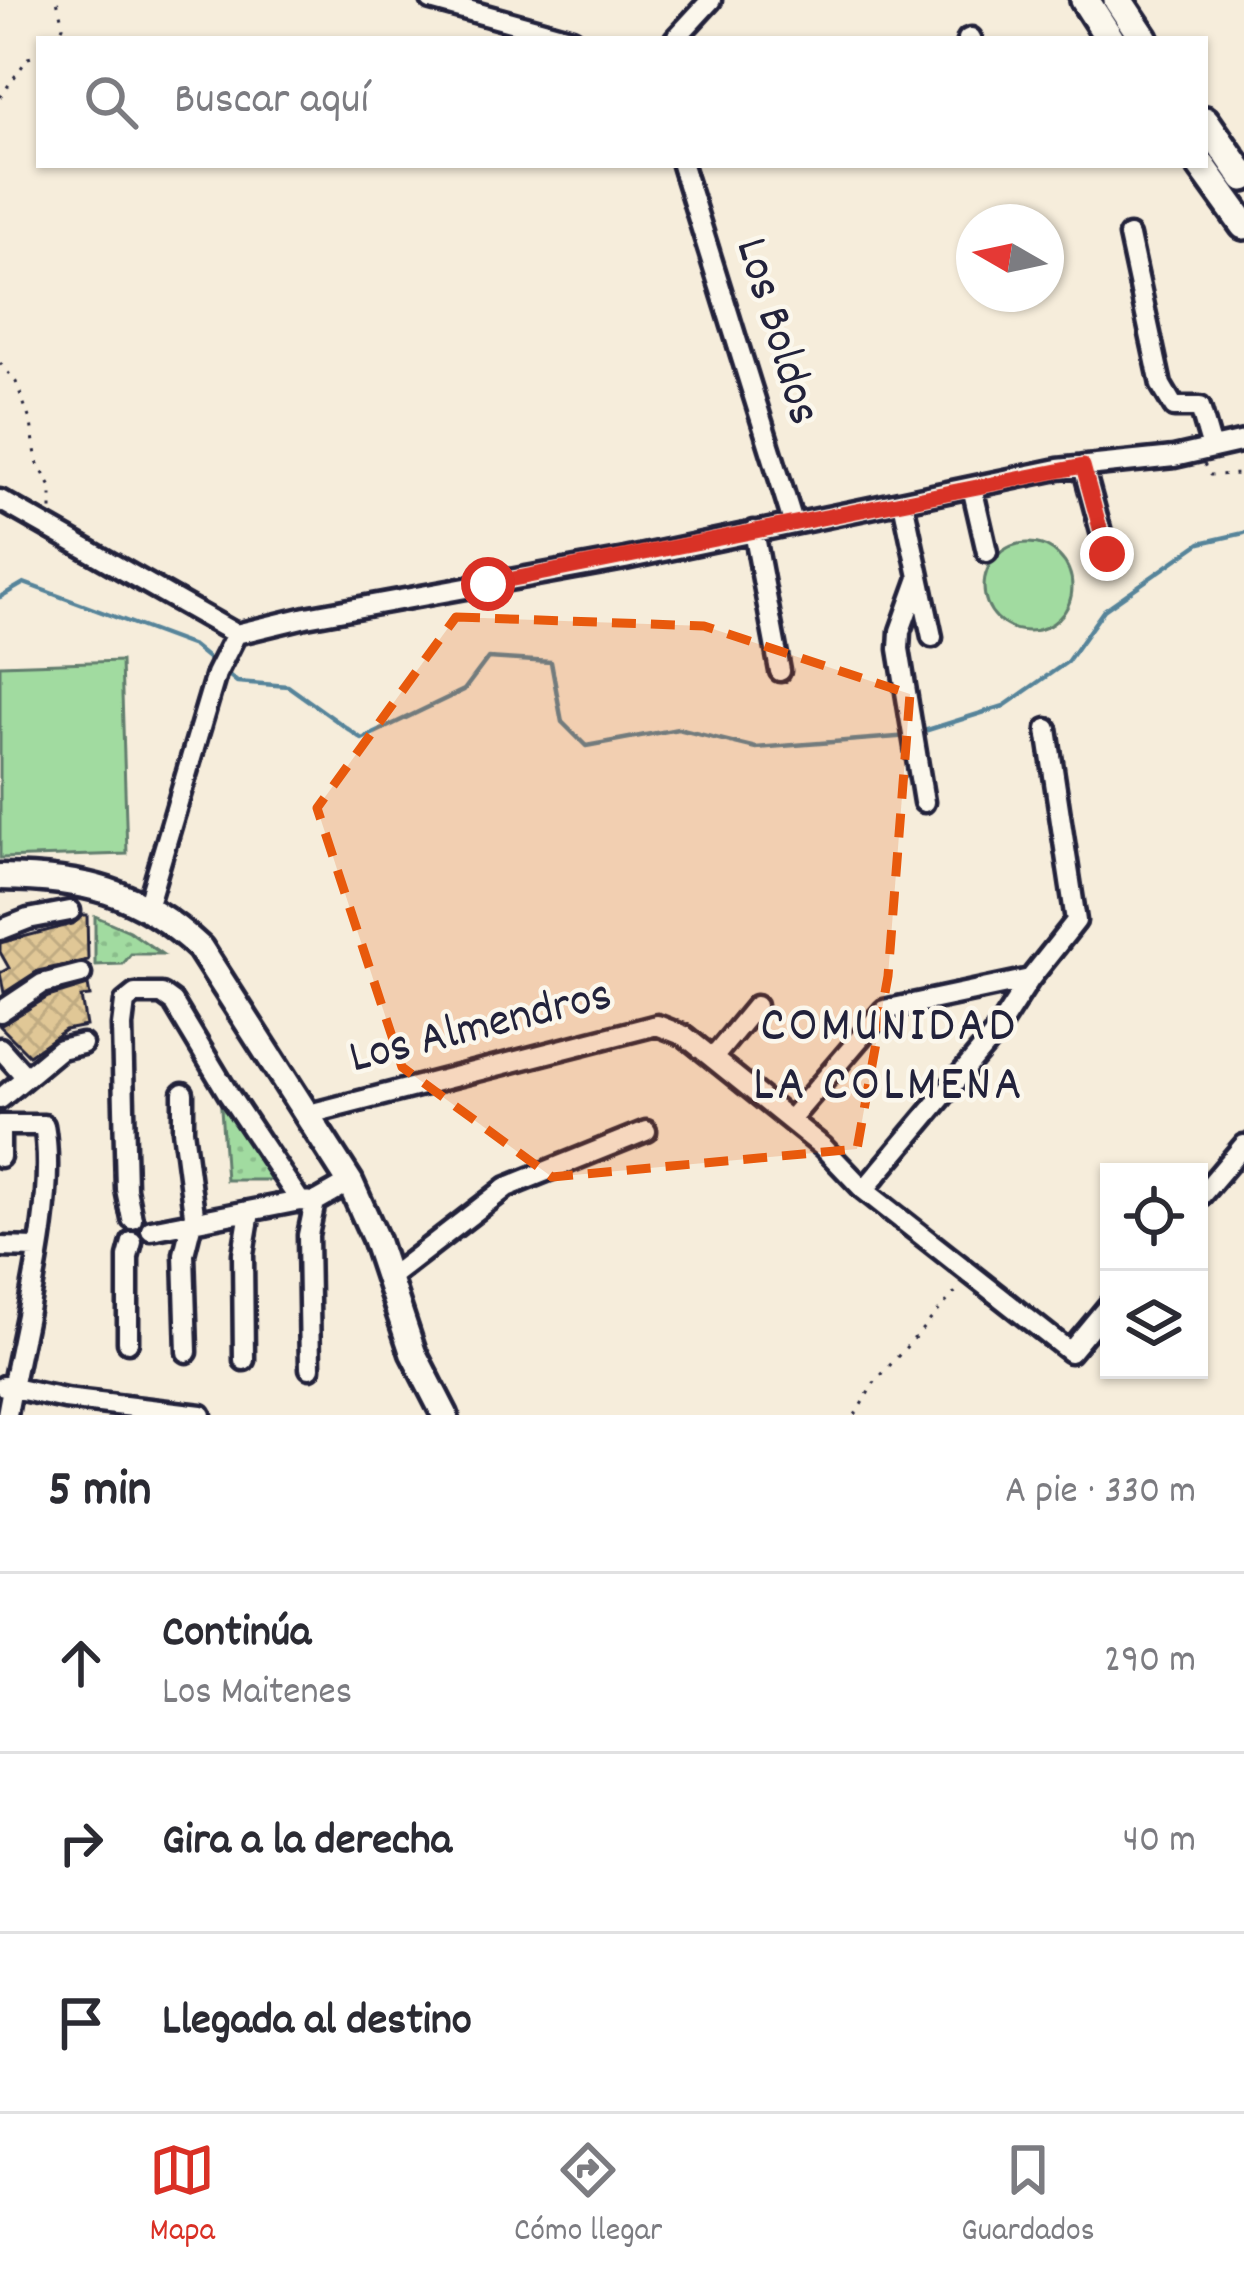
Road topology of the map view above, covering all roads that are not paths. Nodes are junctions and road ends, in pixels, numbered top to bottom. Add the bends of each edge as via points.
1 (431, 0) edge
2 (712, 0) edge
3 (1084, 0) edge
4 (1118, 0) edge
5 (561, 36) edge
6 (678, 36) edge
7 (1108, 36) edge
8 (1142, 36) edge
9 (1208, 126) edge
10 (683, 168) edge
11 (1203, 168) edge
12 (1244, 177) edge
13 (1244, 225) edge
14 (1129, 236) dead end
15 (1244, 441) edge
16 (1205, 450) junction
17 (1083, 466) junction
18 (972, 487) junction
19 (0, 500) edge
20 (903, 502) junction
21 (793, 522) junction
22 (754, 531) junction
23 (987, 552) dead end
24 (1107, 554) dead end
25 (919, 578) junction
26 (236, 634) junction
27 (932, 637) dead end
28 (780, 671) dead end
29 (1047, 729) dead end
30 (924, 802) dead end
31 (0, 878) edge
32 (147, 907) junction
33 (70, 911) dead end
34 (0, 930) edge
35 (82, 974) dead end
36 (1030, 979) junction
37 (756, 1006) dead end
38 (0, 1012) edge
39 (82, 1044) dead end
40 (0, 1048) edge
41 (712, 1058) junction
42 (25, 1076) junction
43 (183, 1093) dead end
44 (0, 1099) edge
45 (304, 1114) junction
46 (790, 1120) junction
47 (0, 1124) edge
48 (646, 1131) dead end
49 (1244, 1145) edge
50 (0, 1157) edge
51 (350, 1182) junction
52 (1208, 1187) edge
53 (864, 1190) junction
54 (307, 1201) junction
55 (250, 1212) junction
56 (132, 1220) junction
57 (194, 1222) junction
58 (151, 1230) junction
59 (132, 1242) junction
60 (0, 1247) edge
61 (37, 1247) junction
62 (388, 1279) junction
63 (1100, 1316) edge
64 (0, 1333) edge
65 (21, 1337) junction
66 (128, 1342) dead end
67 (187, 1352) dead end
68 (244, 1360) dead end
69 (310, 1368) dead end
70 (6, 1386) edge
71 (122, 1410) edge
72 (7, 1415) edge
73 (201, 1415) edge
74 (445, 1415) edge

1 - 5 street
2 - 6 street
3 - 7 highway
4 - 8 highway
9 - 12 highway
10 - 21 street, Los Boldos
11 - 13 highway
14 - 16 street via 1161,385 1174,407 1200,407
15 - 16 street
16 - 17 street
17 - 18 street
17 - 24 street
18 - 20 street
18 - 23 street
19 - 26 street
20 - 21 street
20 - 25 street
21 - 22 street
22 - 26 street
22 - 28 street
25 - 27 street
25 - 30 street via 898,649
26 - 32 street via 216,674
29 - 36 street via 1076,921
31 - 32 main road via 75,880
32 - 45 main road via 200,948
33 - 34 street
35 - 38 street via 42,984
36 - 46 street via 884,1010
36 - 53 street via 994,1035
37 - 41 street
39 - 42 street via 60,1049
40 - 42 street
41 - 45 street, Los Almendros via 656,1025
41 - 46 street, Los Almendros
42 - 44 street
43 - 57 street
45 - 51 main road
46 - 53 street, Los Almendros
47 - 50 street
47 - 61 street via 44,1125
48 - 62 street via 507,1187
49 - 52 street
51 - 54 street
51 - 62 main road
53 - 63 street, Los Almendros via 1070,1352
54 - 55 street
54 - 56 street via 173,1001 135,994 125,1002 122,1026
54 - 69 street
55 - 57 street
55 - 68 street
56 - 58 street via 145,1220
56 - 59 street via 125,1229
57 - 58 street
57 - 67 street via 184,1254
58 - 59 street via 143,1243
59 - 66 street
60 - 61 street
61 - 65 street
62 - 74 main road
64 - 65 street
65 - 70 street
70 - 71 street
70 - 72 street
71 - 73 street

